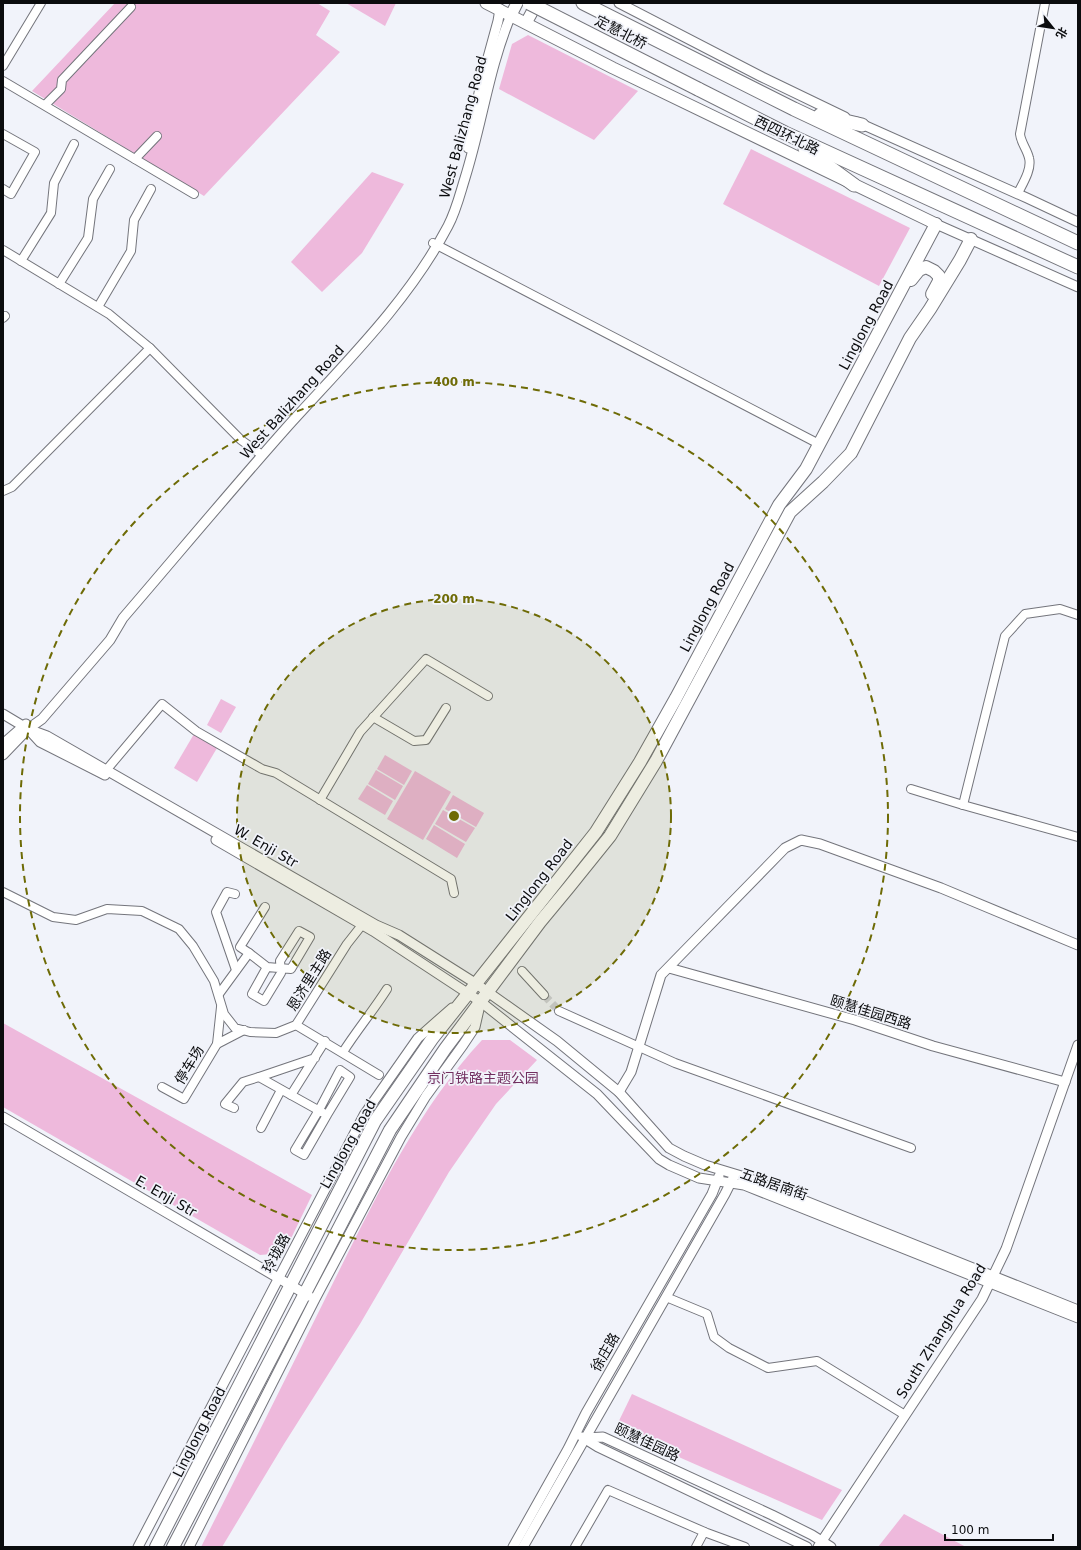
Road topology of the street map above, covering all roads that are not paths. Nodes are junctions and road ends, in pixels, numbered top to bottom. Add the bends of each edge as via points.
1 (41, 3) edge
2 (486, 3) edge
3 (517, 3) edge
4 (529, 3) edge
5 (537, 3) edge
6 (583, 3) edge
7 (618, 3) edge
8 (1045, 3) edge
9 (501, 6) edge
10 (131, 7) dead end
11 (510, 15) junction
12 (526, 23) junction
13 (3, 66) edge
14 (709, 67) joint
15 (3, 80) edge
16 (698, 89) joint
17 (45, 105) junction
18 (794, 109) junction
19 (862, 125) junction
20 (3, 134) edge
21 (785, 134) junction
22 (157, 136) dead end
23 (74, 144) dead end
24 (135, 159) junction
25 (110, 169) dead end
26 (854, 185) junction
27 (151, 189) dead end
28 (3, 190) edge
29 (194, 194) dead end
30 (1018, 194) junction
31 (1078, 222) edge
32 (936, 224) junction
33 (971, 239) junction
34 (1078, 243) edge
35 (435, 244) junction
36 (3, 250) edge
37 (21, 261) junction
38 (1078, 267) edge
39 (59, 284) junction
40 (1078, 287) edge
41 (898, 296) junction
42 (98, 307) junction
43 (910, 338) junction
44 (150, 348) junction
45 (819, 444) junction
46 (260, 454) junction
47 (3, 491) edge
48 (1078, 615) edge
49 (488, 696) dead end
50 (446, 708) dead end
51 (3, 714) edge
52 (373, 717) junction
53 (26, 727) junction
54 (3, 744) edge
55 (3, 755) edge
56 (104, 772) junction
57 (911, 789) dead end
58 (320, 800) junction
59 (963, 805) junction
60 (1078, 838) edge
61 (3, 892) edge
62 (454, 892) dead end
63 (235, 894) dead end
64 (265, 907) dead end
65 (362, 925) junction
66 (1078, 945) edge
67 (249, 953) junction
68 (267, 967) junction
69 (280, 968) junction
70 (669, 968) junction
71 (236, 970) junction
72 (522, 970) dead end
73 (475, 983) junction
74 (387, 989) dead end
75 (488, 992) junction
76 (467, 993) junction
77 (219, 994) junction
78 (544, 995) tunnel mouth
79 (481, 1002) junction
80 (222, 1004) junction
81 (559, 1011) tunnel mouth
82 (296, 1025) junction
83 (244, 1030) junction
84 (325, 1041) junction
85 (217, 1044) junction
86 (1078, 1045) edge
87 (640, 1047) junction
88 (343, 1052) junction
89 (315, 1058) junction
90 (379, 1075) dead end
91 (259, 1077) junction
92 (1065, 1082) dead end
93 (162, 1087) dead end
94 (281, 1090) junction
95 (619, 1092) junction
96 (291, 1095) junction
97 (234, 1108) dead end
98 (319, 1110) junction
99 (327, 1115) junction
100 (3, 1117) edge
101 (261, 1128) dead end
102 (911, 1148) dead end
103 (722, 1170) junction
104 (734, 1174) junction
105 (717, 1181) junction
106 (730, 1183) junction
107 (279, 1278) junction
108 (990, 1283) junction
109 (290, 1285) junction
110 (304, 1293) junction
111 (666, 1297) junction
112 (315, 1299) junction
113 (1078, 1310) edge
114 (1078, 1318) edge
115 (905, 1415) junction
116 (576, 1434) junction
117 (585, 1438) junction
118 (704, 1532) junction
119 (138, 1547) edge
120 (156, 1547) edge
121 (173, 1547) edge
122 (189, 1547) edge
123 (512, 1547) edge
124 (523, 1547) edge
125 (575, 1547) edge
126 (696, 1547) edge
127 (745, 1547) edge
128 (807, 1547) edge
129 (818, 1547) edge
130 (831, 1547) edge

1 - 13 street
2 - 9 main road, 西四环北路
3 - 11 main road
4 - 16 highway, 定慧北桥, bridge
5 - 12 main road
6 - 14 highway, 定慧北桥
7 - 19 street
8 - 30 street via 1020,134 1030,166
9 - 11 main road, 西四环北路
9 - 35 street, West Balizhang Road via 481,83 462,174
10 - 17 street via 62,80 61,89
11 - 12 main road, 西四环北路
11 - 35 street, West Balizhang Road via 458,201 450,224
12 - 26 main road, 西四环北路
14 - 18 highway, 西四环北路
15 - 17 street
16 - 21 highway, 西四环北路
17 - 24 street
18 - 19 highway
18 - 34 highway, 西四环北路
19 - 30 street
20 - 28 street via 34,152 11,194
21 - 26 highway
21 - 38 highway, 西四环北路
22 - 24 street
23 - 37 street via 54,183 51,213
24 - 29 street
25 - 39 street via 93,199 88,238
26 - 32 main road, 西四环北路
27 - 42 street via 134,220 131,251
30 - 31 street
32 - 33 street, 西四环北路
32 - 41 main road, Linglong Road
33 - 40 street, 西四环北路
33 - 43 main road, Linglong Road via 942,291
35 - 45 street
35 - 46 street, West Balizhang Road via 416,280 404,296
36 - 37 street
37 - 39 street
39 - 42 street
41 - 43 main road via 919,270 926,267 939,276 939,281
41 - 45 main road, Linglong Road
42 - 44 street
43 - 75 main road, Linglong Road via 851,453 790,512 656,761 610,836 540,922
44 - 46 street via 241,440
44 - 47 street via 12,486
45 - 73 main road, Linglong Road via 806,469 779,505 676,698 596,832
46 - 53 street, West Balizhang Road via 123,618 110,640 42,719
48 - 59 street via 1060,609 1025,614 1005,636
49 - 52 street via 426,659
50 - 52 street via 426,740 414,741
51 - 53 street, W. Enji Str
52 - 58 street via 360,732
53 - 54 street, West Balizhang Road
53 - 55 street, West Balizhang Road
53 - 56 street, W. Enji Str via 40,742
56 - 58 street via 162,704 196,731 262,769 276,773
56 - 65 street, W. Enji Str
56 - 73 street, W. Enji Str via 369,921 393,932
57 - 59 street
58 - 62 street via 451,879
59 - 60 street
61 - 77 street, 恩济里主路 via 52,917 76,920 107,909 142,911 179,929 197,952
63 - 71 street via 227,892 216,912
64 - 67 street via 240,947
65 - 76 street, W. Enji Str
65 - 82 street, 恩济里主路 via 346,944
66 - 70 street via 871,861 801,840 785,848
67 - 68 street
67 - 71 street
68 - 69 street
68 - 69 street via 252,994 264,1001 281,973
69 - 69 street via 280,962 299,931 310,937 291,969
70 - 87 street via 661,975
70 - 92 street, 颐慧佳园西路
71 - 77 street
72 - 78 street
73 - 75 street, W. Enji Str
73 - 76 main road, Linglong Road
74 - 88 street
75 - 79 main road, Linglong Road
75 - 95 street, 五路居南街 via 557,1041
76 - 79 street, W. Enji Str
76 - 107 street, 玲珑路 via 418,1038 364,1115
76 - 109 main road, Linglong Road via 376,1121
77 - 80 street, 恩济里主路
79 - 105 street, 五路居南街 via 597,1094 659,1159 699,1178
79 - 110 main road, Linglong Road via 445,1049 390,1130
79 - 112 street via 475,1027 426,1096 401,1137
80 - 83 street, 恩济里主路 via 224,1014 235,1028
80 - 85 street
81 - 87 street
82 - 83 street, 恩济里主路 via 276,1033
82 - 84 street
83 - 85 street
84 - 88 street
84 - 89 street
85 - 93 street, 停车场 via 184,1099
86 - 108 street, South Zhanghua Road via 1006,1249
87 - 95 street via 631,1072
87 - 102 street via 675,1063
88 - 90 street
89 - 91 street
89 - 96 street
91 - 94 street
91 - 97 street via 243,1082 225,1104
94 - 96 street
94 - 101 street
95 - 103 street, 五路居南街 via 669,1148
96 - 98 street
98 - 99 street
98 - 99 street via 340,1070 350,1077
98 - 99 street via 295,1150 304,1155
100 - 107 street, E. Enji Str
103 - 104 street, 五路居南街
103 - 105 street, 徐庄路
104 - 106 street, 徐庄路
104 - 113 street, 五路居南街
105 - 106 street, 五路居南街
105 - 116 street, 徐庄路
106 - 108 street, 五路居南街 via 744,1185
106 - 111 street, 徐庄路
107 - 109 street, E. Enji Str
107 - 119 street, 玲珑路
108 - 114 street, 五路居南街
108 - 115 street, South Zhanghua Road
109 - 110 street, E. Enji Str
109 - 120 main road, Linglong Road
110 - 112 street, E. Enji Str
110 - 121 main road, Linglong Road
111 - 115 street via 707,1314 714,1338 768,1368 817,1361
111 - 117 street, 徐庄路
112 - 122 street
115 - 129 street, South Zhanghua Road
116 - 117 street
116 - 123 street, 徐庄路
117 - 124 street, 徐庄路
117 - 128 street, 颐慧佳园路 via 598,1447
117 - 130 street, 颐慧佳园路 via 603,1437 772,1515
118 - 125 street via 608,1490
118 - 126 street
118 - 127 street

